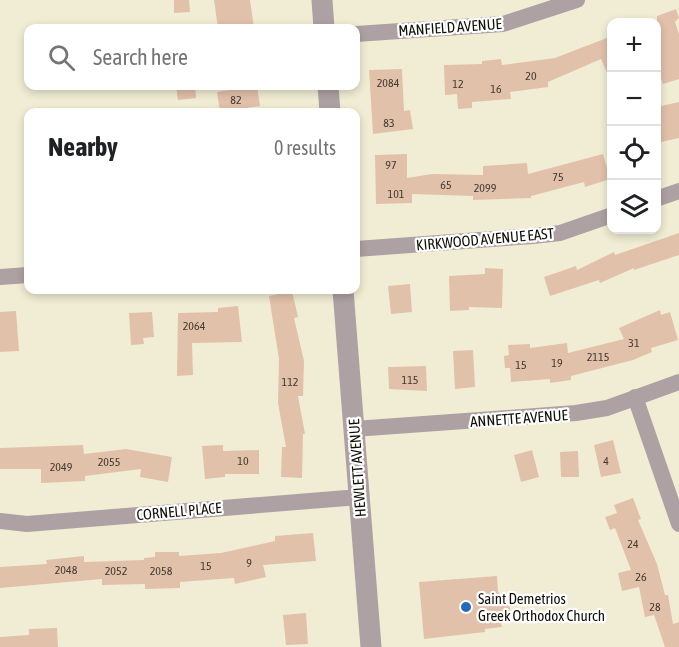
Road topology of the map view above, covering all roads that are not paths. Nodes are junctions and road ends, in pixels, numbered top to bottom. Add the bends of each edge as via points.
1 (322, 0) edge
2 (577, 0) edge
3 (324, 24) edge
4 (360, 34) edge
5 (328, 90) edge
6 (330, 108) edge
7 (679, 191) edge
8 (661, 198) edge
9 (607, 217) edge
10 (360, 249) edge
11 (24, 275) edge
12 (0, 277) edge
13 (343, 294) edge
14 (679, 382) edge
15 (635, 397) junction
16 (354, 429) junction
17 (359, 497) junction
18 (0, 521) edge
19 (679, 524) edge
20 (371, 647) edge

1 - 3 street
2 - 4 street, MANFIELD AVENUE via 503,24
5 - 6 street
7 - 8 street
9 - 10 street, KIRKWOOD AVENUE EAST via 560,233 532,237
11 - 12 street
13 - 16 street, HEWLETT AVENUE
14 - 15 street, ANNETTE AVENUE
15 - 16 street, ANNETTE AVENUE via 576,414
15 - 19 street
16 - 17 street, HEWLETT AVENUE
17 - 18 street, CORNELL PLACE via 27,524
17 - 20 street, HEWLETT AVENUE

